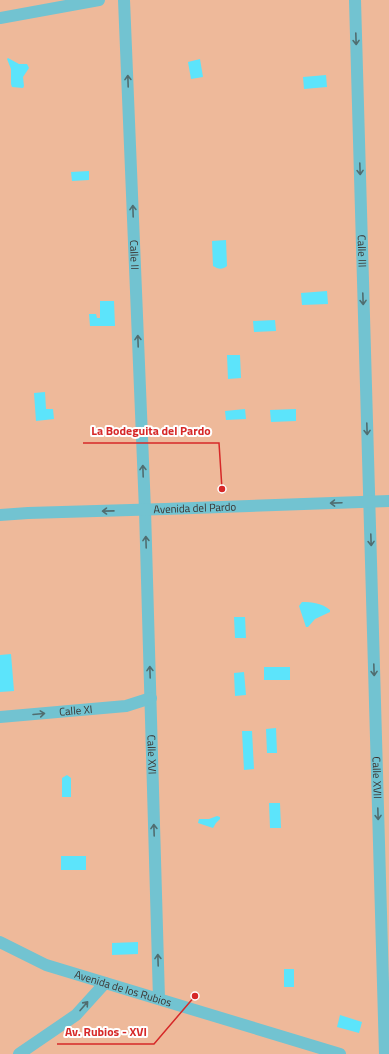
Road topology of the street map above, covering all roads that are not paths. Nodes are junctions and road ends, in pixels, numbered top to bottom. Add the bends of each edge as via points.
1 (99, 0) edge
2 (124, 0) edge
3 (355, 0) edge
4 (0, 18) edge
5 (369, 501) junction
6 (389, 501) edge
7 (145, 510) junction
8 (0, 515) edge
9 (151, 698) junction
10 (0, 717) edge
11 (0, 942) edge
12 (105, 983) junction
13 (159, 999) junction
14 (19, 1054) edge
15 (340, 1054) edge
16 (386, 1054) edge

1 - 4 street
7 -> 2 street, Calle II
3 -> 5 street, Calle III
5 - 6 street, Avenida del Pardo
5 -> 7 street, Avenida del Pardo
5 -> 16 street, Calle XVII
7 -> 8 street, Avenida del Pardo via 28,512
9 -> 7 street, Calle XVI
10 -> 9 street, Calle XI via 126,706
13 -> 9 street, Calle XVI
11 - 12 street, Avenida de los Rubios via 46,965
12 - 13 street, Avenida de los Rubios
14 -> 12 street via 76,1015
13 - 15 street, Avenida de los Rubios

